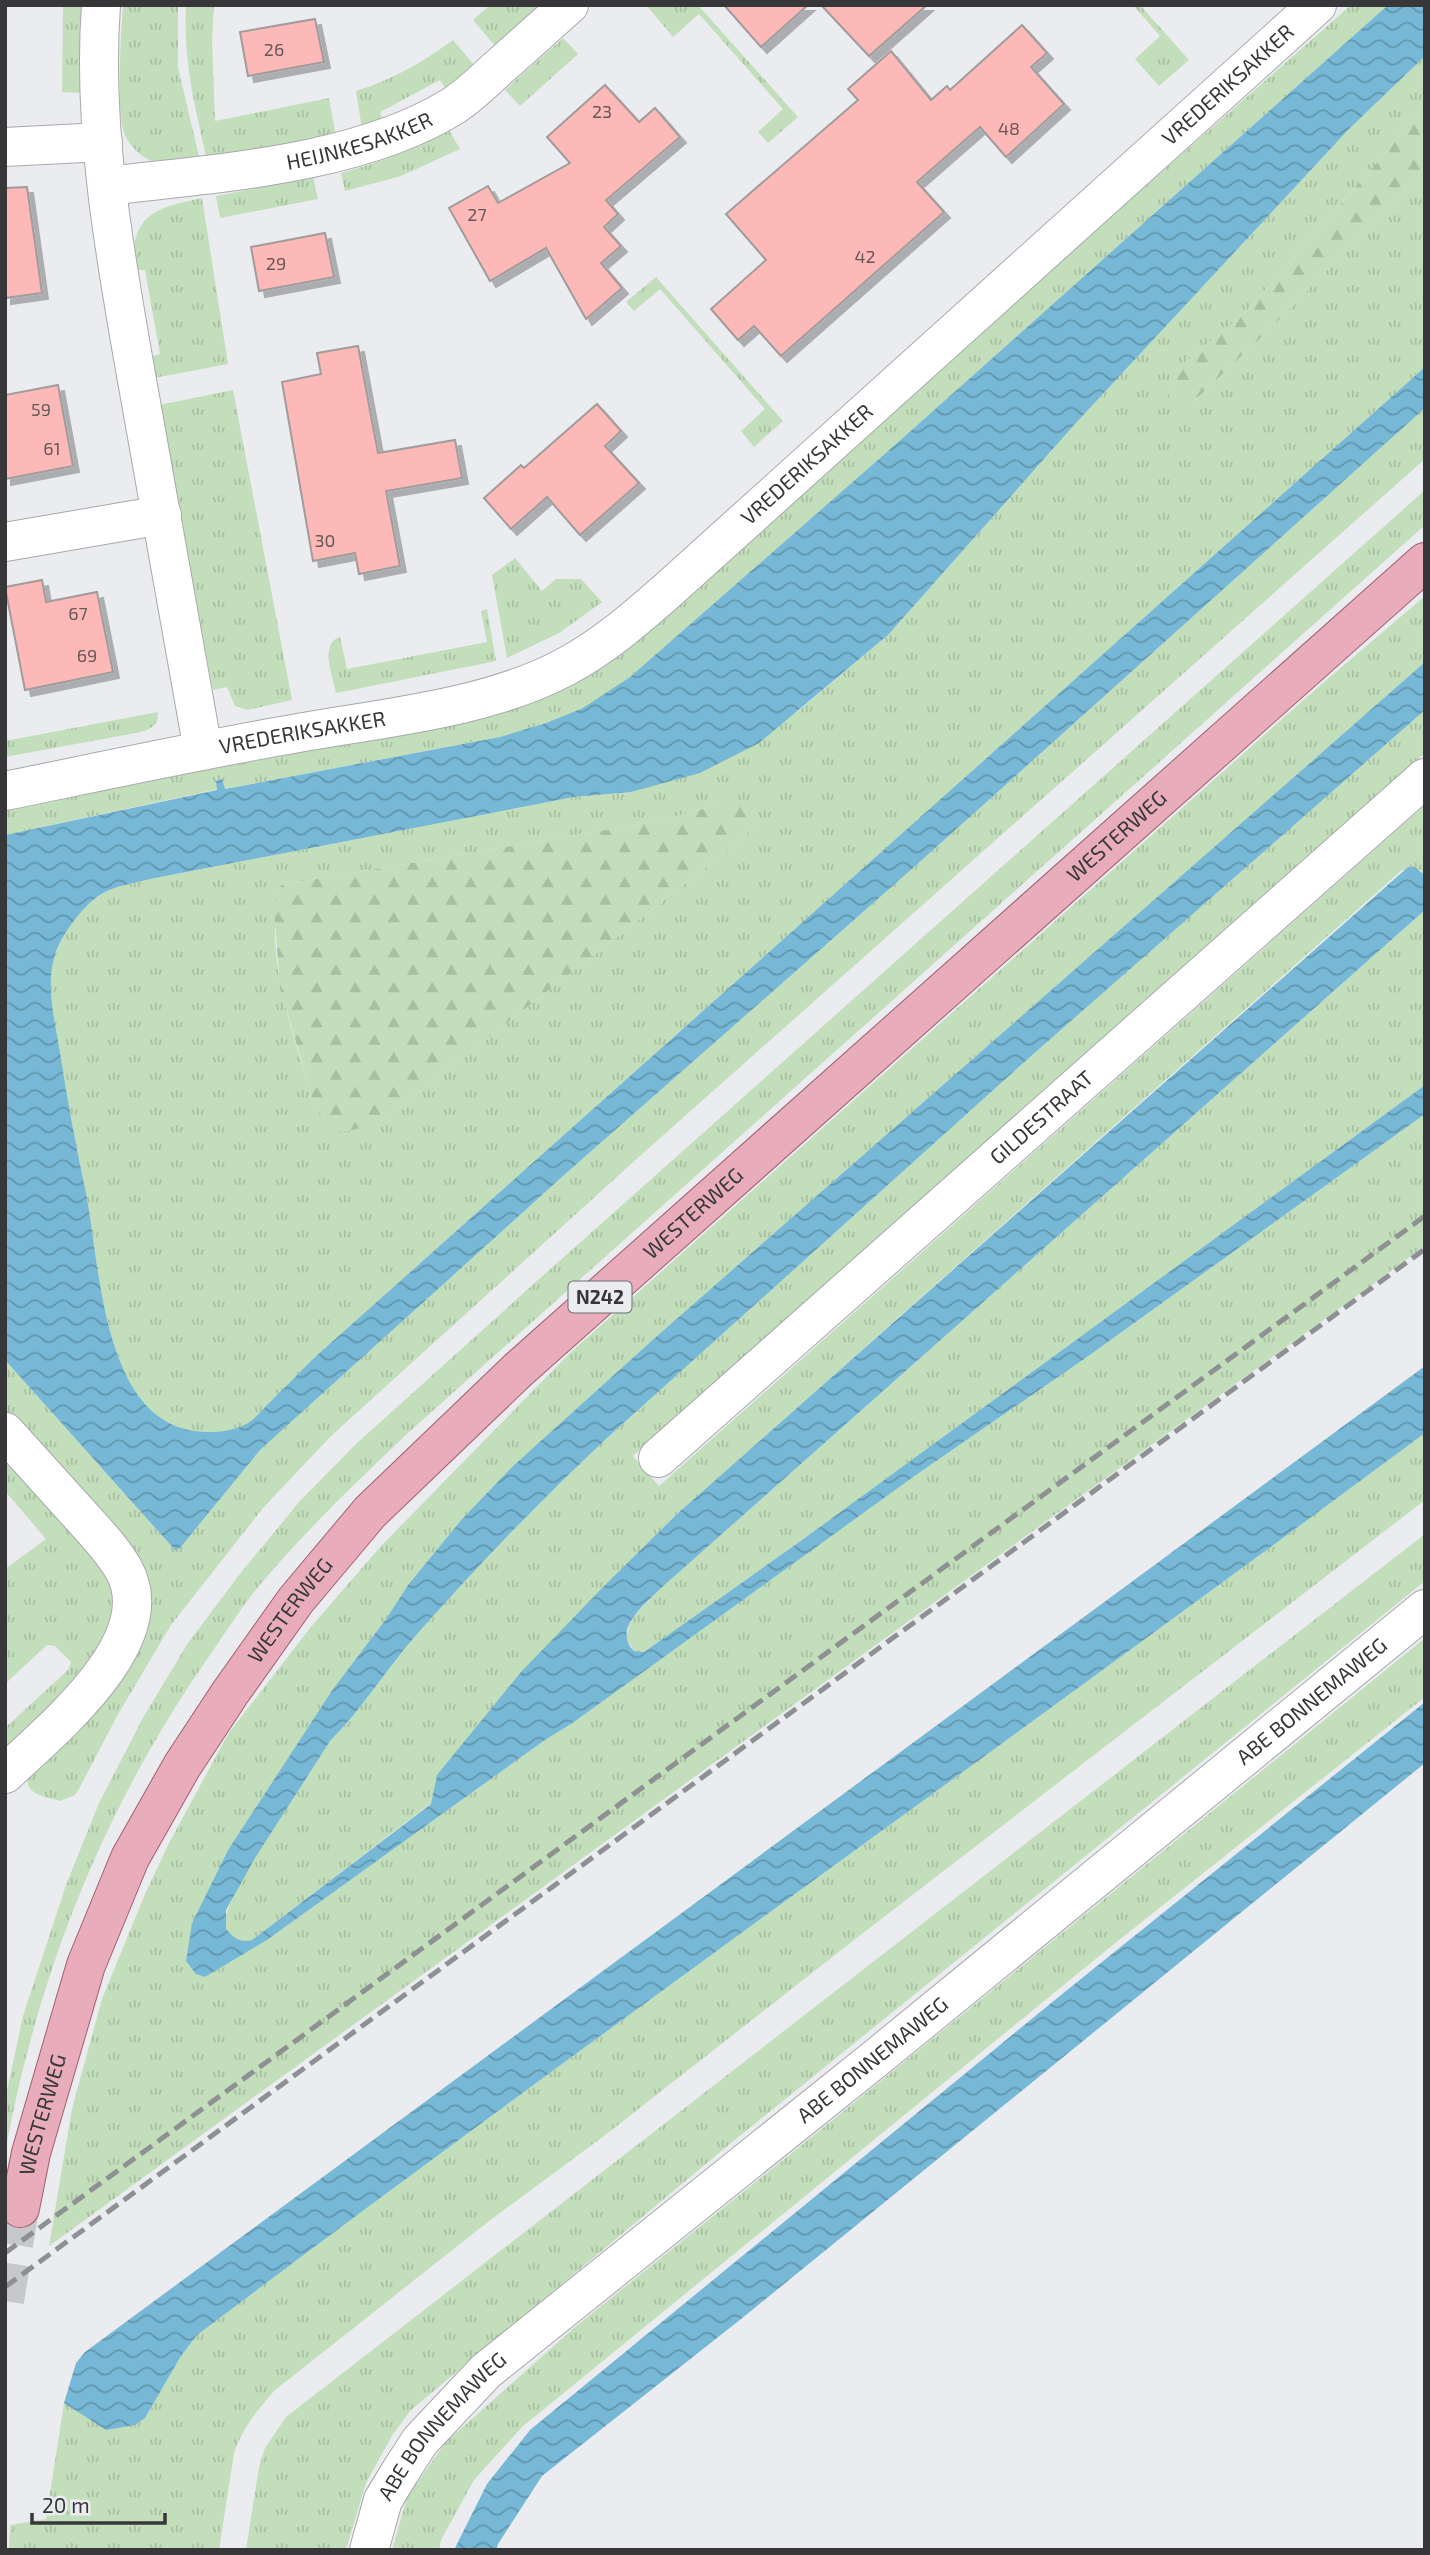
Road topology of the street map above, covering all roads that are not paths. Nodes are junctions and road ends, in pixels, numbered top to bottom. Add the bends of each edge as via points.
1 (101, 5) edge
2 (569, 5) edge
3 (1317, 5) edge
4 (103, 142) junction
5 (5, 147) edge
6 (108, 186) junction
7 (162, 515) junction
8 (5, 542) edge
9 (1425, 562) edge
10 (203, 750) junction
11 (1425, 778) edge
12 (5, 791) edge
13 (5, 1432) edge
14 (658, 1458) dead end
15 (1425, 1609) edge
16 (5, 1774) edge
17 (20, 2208) tunnel mouth
18 (369, 2550) edge

1 - 4 street, VREDERIKSAKKER via 98,51
2 - 6 street, HEIJNKESAKKER via 454,106 374,141 230,172
3 - 10 street, VREDERIKSAKKER via 611,639 564,668 502,692 436,709
4 - 5 street
4 - 6 street, VREDERIKSAKKER
6 - 7 street, VREDERIKSAKKER via 124,306
7 - 8 street
7 - 10 street, VREDERIKSAKKER
9 - 17 main road, WESTERWEG / N242 via 518,1370 370,1512 296,1600 230,1693 130,1858 83,1977 34,2142
10 - 12 street, VREDERIKSAKKER
11 - 14 street, GILDESTRAAT
13 - 16 street via 110,1549 125,1572 134,1602 130,1627 118,1654 60,1723
15 - 18 street, ABE BONNEMAWEG via 486,2371 420,2441 383,2500

